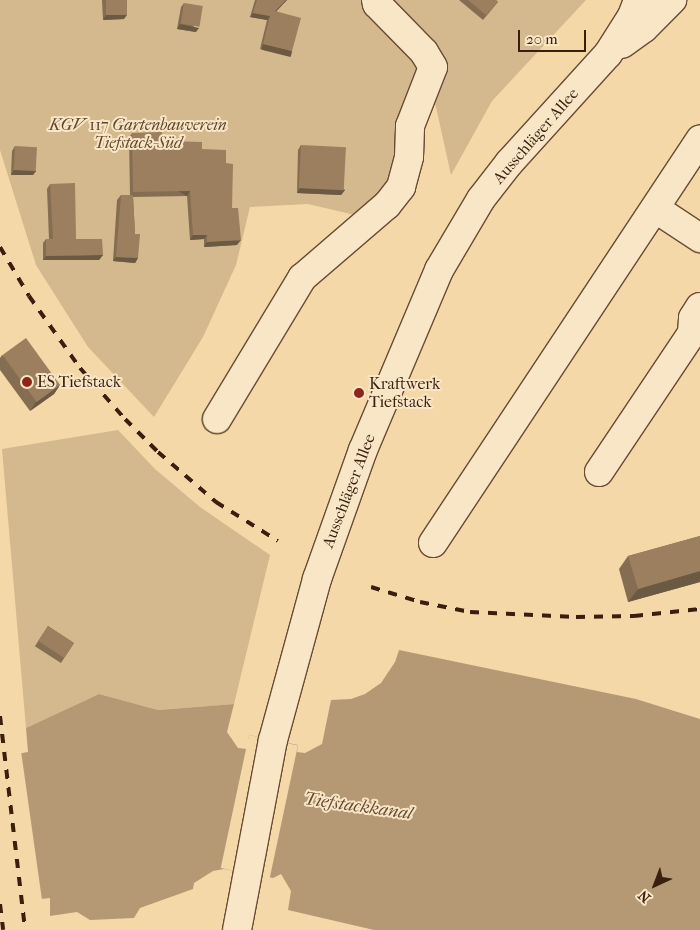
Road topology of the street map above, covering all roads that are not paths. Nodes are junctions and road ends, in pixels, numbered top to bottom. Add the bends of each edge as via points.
1 (376, 0) edge
2 (638, 0) edge
3 (672, 0) edge
4 (608, 54) junction
5 (700, 139) edge
6 (656, 209) junction
7 (700, 238) edge
8 (700, 307) edge
9 (217, 419) dead end
10 (599, 472) dead end
11 (434, 543) dead end
12 (237, 930) edge

1 - 9 street via 424,52 433,67 410,126 409,157 401,187 382,209 302,278
2 - 4 street, Ausschläger Allee via 632,16
3 - 4 street, Ausschläger Allee via 644,28
4 - 12 street, Ausschläger Allee via 509,163 481,200 439,270 363,450 316,579 273,740
5 - 6 street
6 - 7 street
6 - 11 street
8 - 10 street via 692,318 692,333

